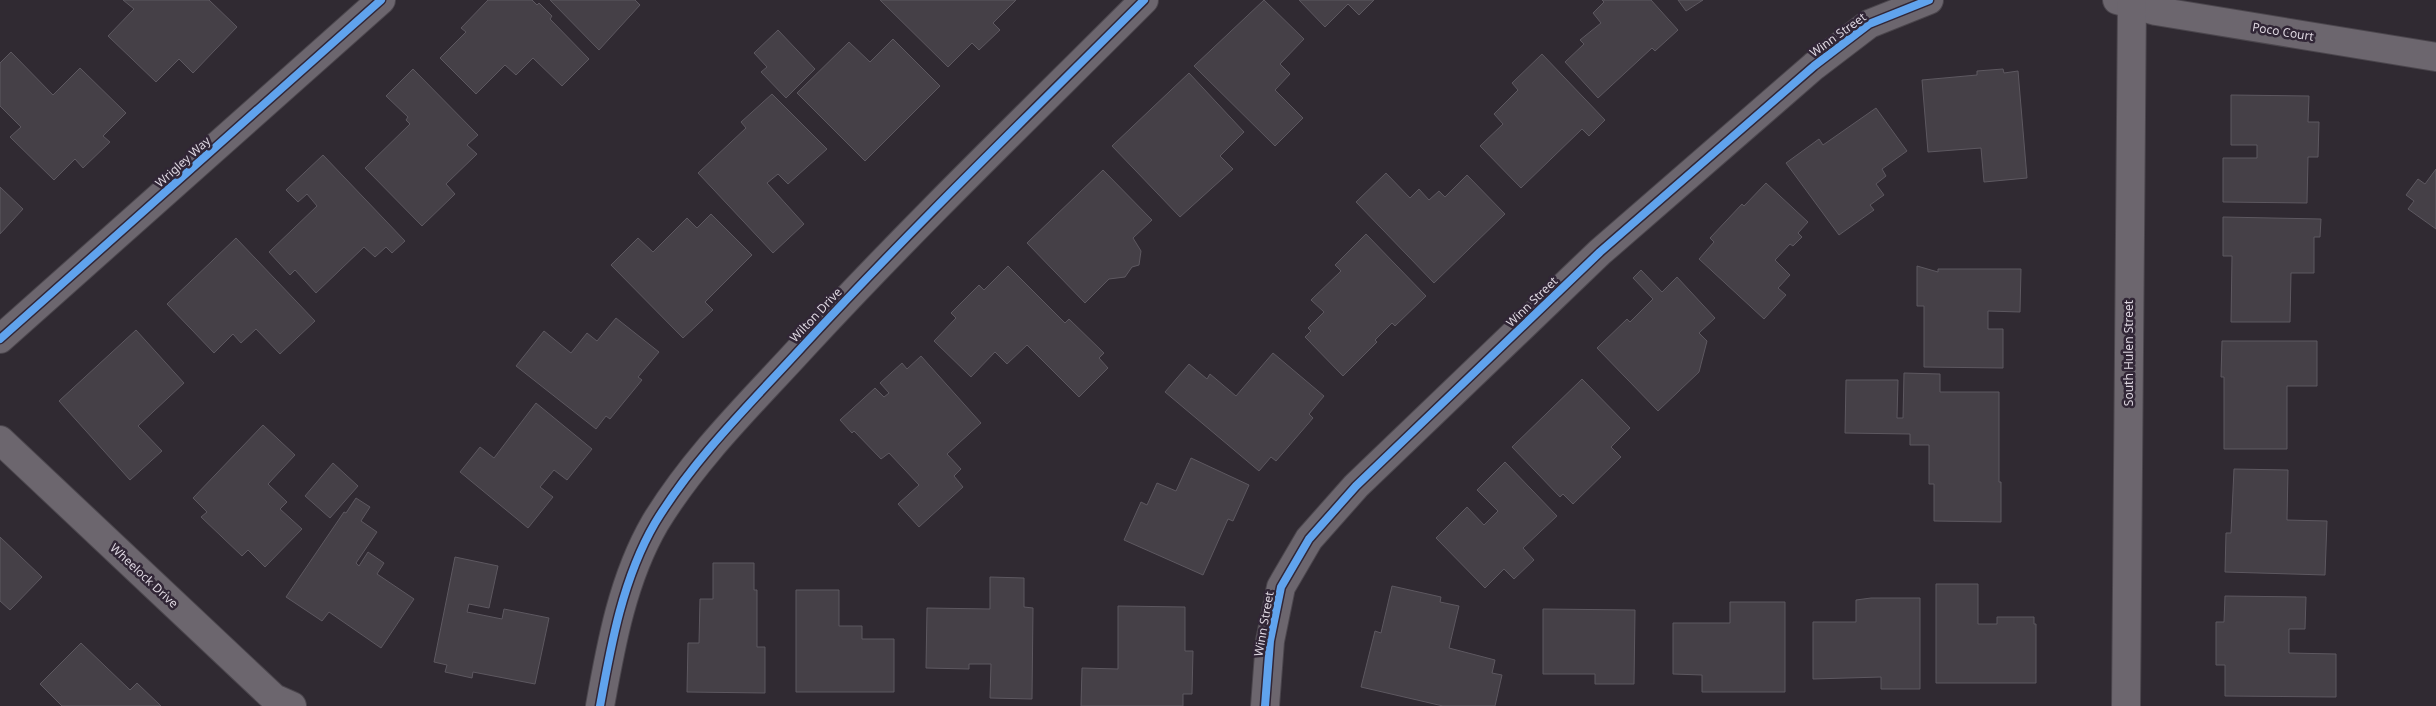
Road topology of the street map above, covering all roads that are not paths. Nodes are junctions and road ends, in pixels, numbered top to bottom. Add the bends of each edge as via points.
1 (381, 0) edge
2 (1144, 0) edge
3 (1929, 0) edge
4 (2127, 1) edge
5 (2436, 57) edge
6 (0, 340) edge
7 (0, 440) edge
8 (292, 706) edge
9 (600, 706) edge
10 (1265, 706) edge
11 (2126, 706) edge

1 - 6 street, Wrigley Way
2 - 9 street, Wilton Drive via 892,249 705,452 655,524 629,579 608,657
3 - 10 street, Winn Street via 1869,24 1814,66 1600,252 1356,486 1308,539 1281,588 1270,641
4 - 5 street, Poco Court via 2156,11
4 - 11 street, South Hulen Street
7 - 8 street, Wheelock Drive via 274,698

